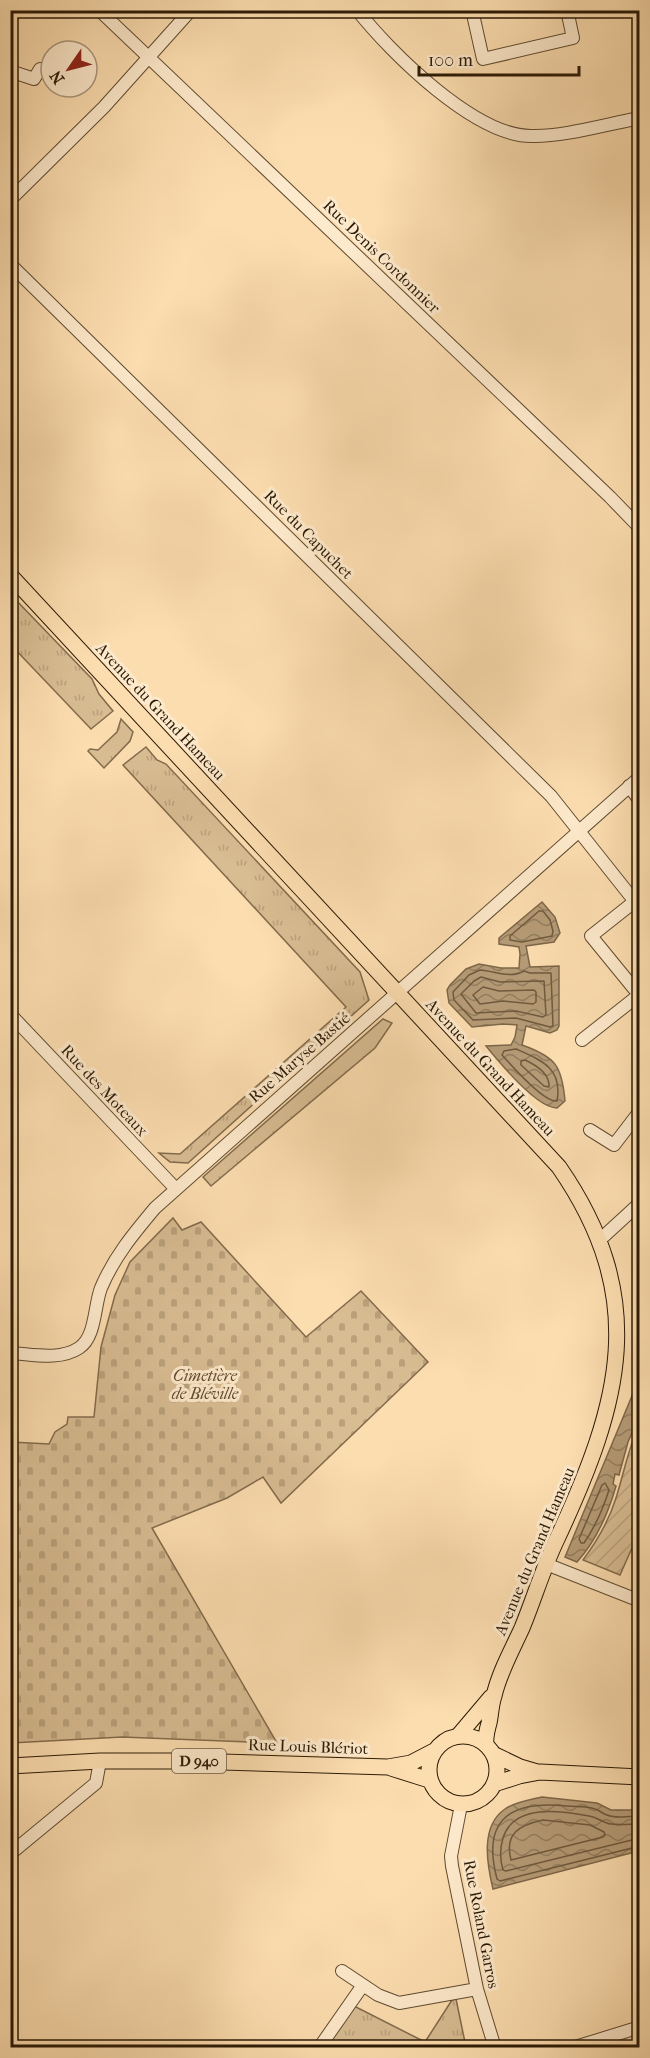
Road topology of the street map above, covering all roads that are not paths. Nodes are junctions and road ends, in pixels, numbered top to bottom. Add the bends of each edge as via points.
1 (99, 10) edge
2 (190, 10) edge
3 (357, 10) edge
4 (472, 10) edge
5 (567, 10) edge
6 (149, 58) junction
7 (10, 71) edge
8 (39, 71) edge
9 (639, 117) edge
10 (10, 200) edge
11 (10, 264) edge
12 (639, 528) edge
13 (10, 575) edge
14 (639, 777) edge
15 (629, 786) junction
16 (639, 801) edge
17 (579, 832) junction
18 (637, 905) edge
19 (397, 992) junction
20 (639, 995) edge
21 (10, 1014) edge
22 (582, 1041) dead end
23 (639, 1112) edge
24 (590, 1130) dead end
25 (175, 1188) junction
26 (639, 1203) edge
27 (604, 1236) junction
28 (10, 1353) edge
29 (546, 1564) junction
30 (639, 1601) edge
31 (494, 1694) junction
32 (458, 1736) junction
33 (489, 1750) junction
34 (434, 1751) junction
35 (100, 1761) junction
36 (10, 1766) edge
37 (388, 1767) junction
38 (540, 1772) junction
39 (639, 1777) edge
40 (429, 1779) junction
41 (494, 1784) junction
42 (461, 1805) junction
43 (10, 1854) edge
44 (342, 1971) dead end
45 (363, 1985) junction
46 (477, 1989) junction
47 (639, 2027) edge
48 (320, 2048) edge
49 (495, 2048) edge
50 (572, 2048) edge

1 - 6 street, Rue Denis Cordonnier
2 - 6 street
3 - 9 street via 430,84 490,126 511,134 546,136
4 - 5 street via 483,59 573,38
6 - 10 street
6 - 12 street, Rue Denis Cordonnier
7 - 8 street via 34,79
11 - 17 street, Rue du Capuchet via 551,796
13 - 19 main road, Avenue du Grand Hameau
14 - 15 street, Rue Maryse Bastié
15 - 16 street
15 - 17 street, Rue Maryse Bastié
17 - 18 street, Rue du Capuchet
17 - 19 street, Rue Maryse Bastié
18 - 20 street via 591,936
19 - 25 street, Rue Maryse Bastié
19 - 27 main road, Avenue du Grand Hameau via 559,1167
20 - 22 street
21 - 25 street, Rue des Moteaux
23 - 24 street via 614,1145
25 - 28 street, Rue Maryse Bastié via 120,1251 100,1290 83,1345 57,1356
26 - 27 street
27 - 29 main road, Avenue du Grand Hameau via 623,1310 621,1375 603,1434
29 - 30 street
29 - 31 main road, Avenue du Grand Hameau
31 - 32 main road, Avenue du Grand Hameau
31 - 33 main road, Avenue du Grand Hameau via 485,1737
32 - 33 main road via 478,1739
32 - 34 main road
33 - 38 main road via 520,1767
33 - 41 main road via 497,1769
34 - 37 main road, Rue Louis Blériot / D 940 via 411,1763
34 - 40 main road
35 - 36 main road, Rue Louis Blériot / D 940
35 - 37 main road, Rue Louis Blériot / D 940
35 - 43 street via 96,1783
37 - 40 main road, Rue Louis Blériot / D 940
38 - 39 main road
38 - 41 main road
40 - 42 main road via 441,1797
41 - 42 main road via 484,1797
42 - 46 street, Rue Roland Garros via 451,1856
44 - 45 street
45 - 46 street via 399,2003
45 - 48 street
46 - 49 street, Rue Roland Garros
47 - 50 street

